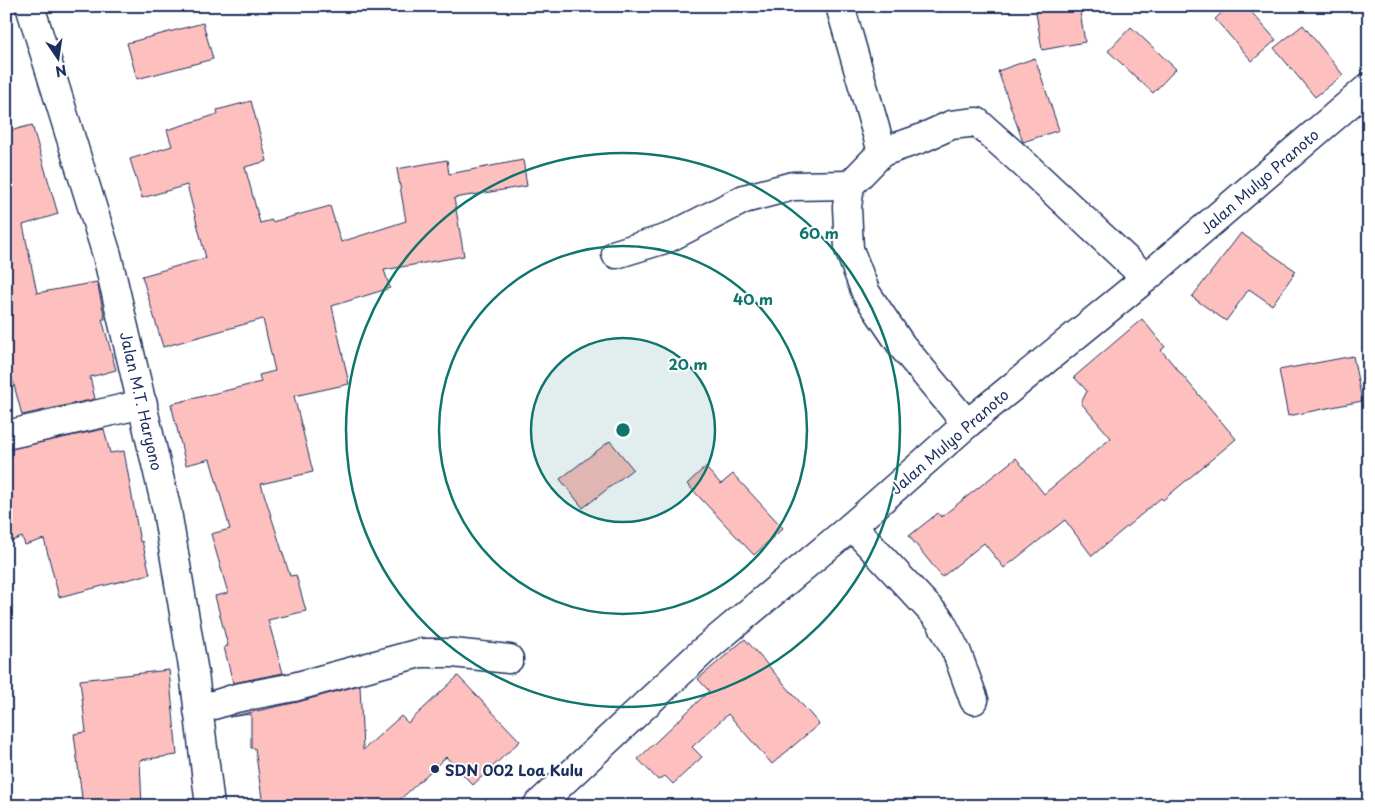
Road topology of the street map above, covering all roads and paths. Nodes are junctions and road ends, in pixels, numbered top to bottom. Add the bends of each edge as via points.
1 (30, 6) edge
2 (840, 6) edge
3 (1369, 87) edge
4 (882, 152) junction
5 (850, 185) junction
6 (616, 254) dead end
7 (1146, 278) junction
8 (143, 404) junction
9 (967, 424) junction
10 (6, 435) edge
11 (852, 526) junction
12 (509, 659) dead end
13 (974, 700) dead end
14 (198, 710) junction
15 (210, 806) edge
16 (537, 806) edge

1 - 8 street, Jalan M.T. Haryono via 106,254
2 - 4 street
3 - 7 street, Jalan Mulyo Pranoto
4 - 5 street
4 - 7 street via 952,125 976,122
5 - 6 street via 793,186 744,199 668,238
5 - 9 street via 847,207 849,250 866,293 902,346
7 - 9 street, Jalan Mulyo Pranoto
8 - 10 street
8 - 14 street, Jalan M.T. Haryono via 167,511
9 - 11 street, Jalan Mulyo Pranoto
11 - 13 street via 940,620 957,653
11 - 16 street, Jalan Mulyo Pranoto via 703,651
12 - 14 street via 420,653
14 - 15 street, Jalan M.T. Haryono

